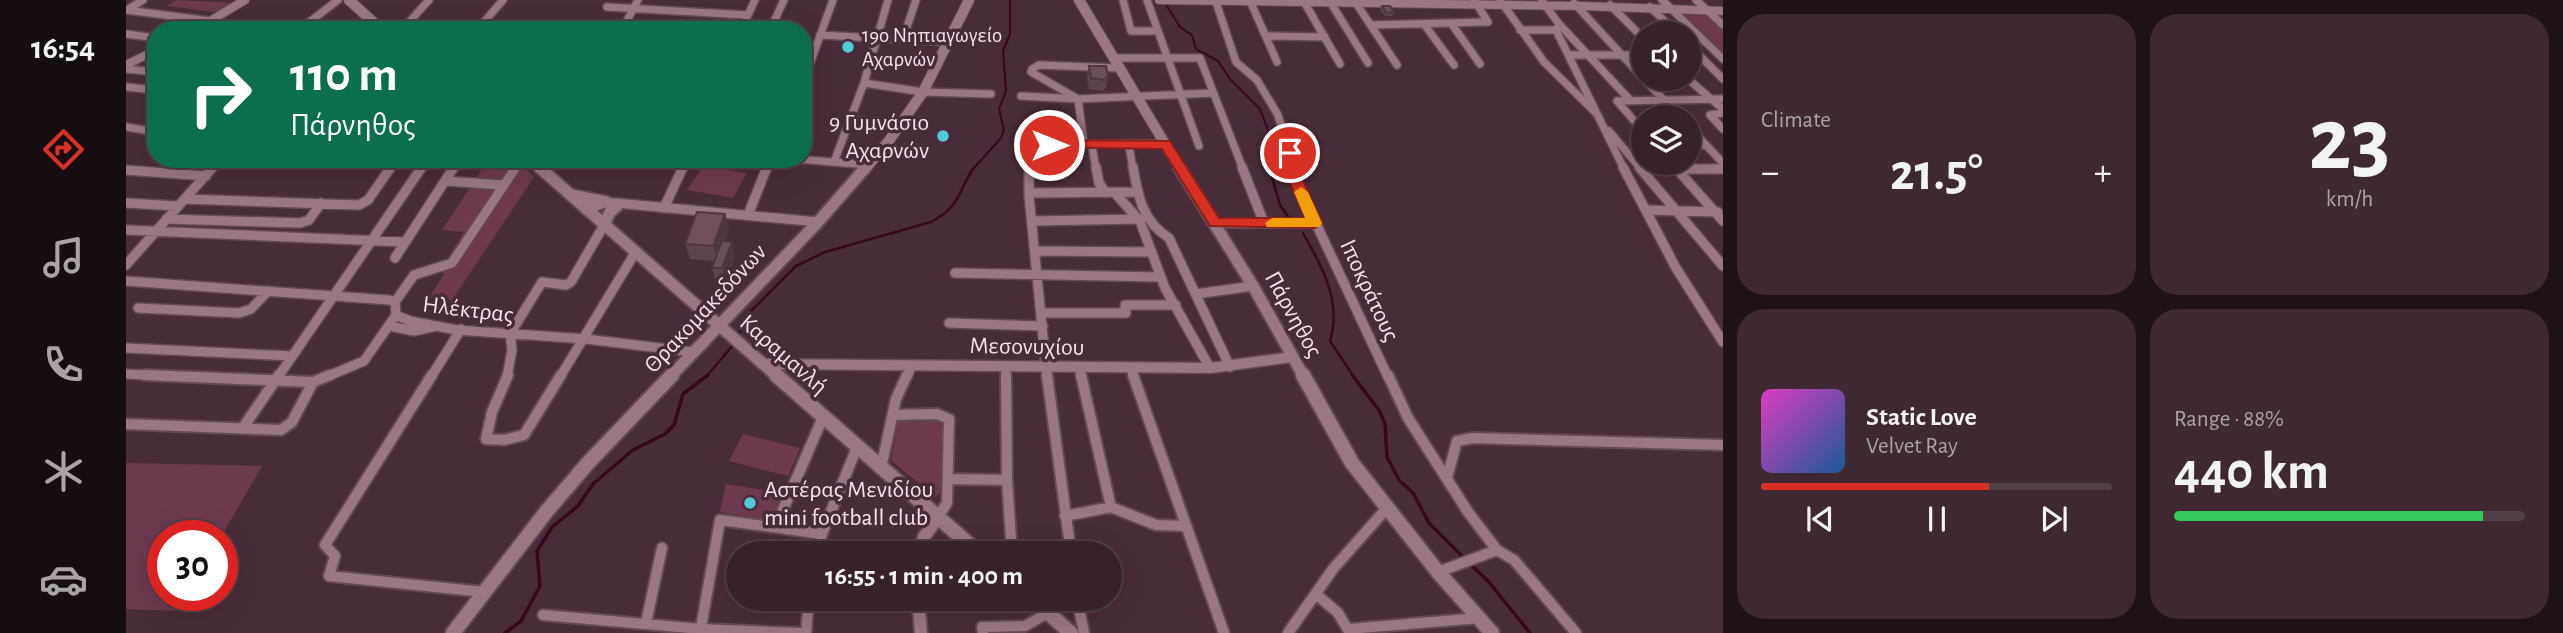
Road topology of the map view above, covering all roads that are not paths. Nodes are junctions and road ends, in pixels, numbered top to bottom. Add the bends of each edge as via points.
1 (143, 0) edge
2 (245, 0) edge
3 (338, 0) edge
4 (349, 0) edge
5 (429, 0) edge
6 (503, 0) edge
7 (638, 0) edge
8 (755, 0) edge
9 (783, 0) edge
10 (833, 0) edge
11 (888, 0) edge
12 (916, 0) edge
13 (969, 0) edge
14 (1079, 0) edge
15 (1123, 0) edge
16 (1147, 0) edge
17 (1160, 0) edge
18 (1180, 0) edge
19 (1500, 0) edge
20 (1525, 0) edge
21 (1662, 0) edge
22 (1696, 0) edge
23 (1218, 1) edge
24 (1423, 1) edge
25 (1447, 1) edge
26 (1474, 1) edge
27 (1542, 1) edge
28 (1248, 2) edge
29 (1276, 2) edge
30 (1304, 2) edge
31 (1331, 2) edge
32 (1355, 2) edge
33 (1380, 2) edge
34 (1574, 3) junction
35 (1603, 3) edge
36 (607, 7) dead end
37 (1650, 7) junction
38 (1670, 8) junction
39 (633, 9) junction
40 (1706, 9) junction
41 (126, 10) edge
42 (1723, 11) edge
43 (747, 15) junction
44 (211, 21) joint
45 (311, 21) edge
46 (372, 21) edge
47 (410, 21) edge
48 (485, 21) edge
49 (627, 21) edge
50 (744, 21) edge
51 (774, 21) edge
52 (1665, 21) edge
53 (1451, 23) junction
54 (1424, 24) junction
55 (1371, 25) junction
56 (1723, 25) edge
57 (1558, 27) junction
58 (1631, 28) edge
59 (1520, 30) junction
60 (1157, 31) junction
61 (126, 34) edge
62 (820, 34) junction
63 (1266, 36) junction
64 (147, 37) edge
65 (1325, 37) junction
66 (877, 38) junction
67 (902, 39) junction
68 (948, 42) junction
69 (147, 55) edge
70 (812, 55) edge
71 (1569, 55) junction
72 (1622, 55) junction
73 (1631, 55) edge
74 (1701, 55) edge
75 (1590, 56) junction
76 (1701, 57) edge
77 (1722, 57) edge
78 (1166, 58) junction
79 (1277, 62) dead end
80 (1116, 63) junction
81 (1368, 63) dead end
82 (1340, 64) dead end
83 (1480, 64) dead end
84 (127, 65) edge
85 (1397, 65) dead end
86 (1454, 65) dead end
87 (1631, 65) edge
88 (147, 70) edge
89 (1723, 79) edge
90 (864, 83) junction
91 (126, 87) edge
92 (147, 89) edge
93 (1701, 90) edge
94 (1655, 91) edge
95 (923, 92) junction
96 (1178, 93) junction
97 (1212, 93) junction
98 (991, 94) dead end
99 (1021, 96) dead end
100 (1137, 96) junction
101 (1709, 97) junction
102 (1723, 97) edge
103 (1078, 99) junction
104 (1630, 100) junction
105 (1664, 100) junction
106 (1617, 101) joint
107 (1669, 105) edge
108 (1723, 111) edge
109 (1631, 117) edge
110 (849, 119) junction
111 (1601, 119) junction
112 (901, 125) junction
113 (126, 127) edge
114 (1723, 129) edge
115 (147, 130) edge
116 (1607, 130) junction
117 (1701, 140) edge
118 (1166, 144) junction
119 (1088, 145) junction
120 (1129, 146) junction
121 (1199, 146) dead end
122 (1701, 147) edge
123 (1708, 148) junction
124 (1723, 151) edge
125 (812, 160) edge
126 (834, 162) junction
127 (1723, 163) edge
128 (869, 164) junction
129 (213, 168) edge
130 (391, 168) edge
131 (422, 168) edge
132 (454, 168) edge
133 (514, 168) edge
134 (540, 168) edge
135 (683, 168) edge
136 (766, 168) edge
137 (1701, 168) edge
138 (1723, 169) edge
139 (126, 170) edge
140 (1683, 175) edge
141 (206, 176) junction
142 (446, 181) junction
143 (502, 185) junction
144 (1110, 192) junction
145 (1138, 192) junction
146 (1029, 193) junction
147 (569, 195) junction
148 (185, 199) junction
149 (126, 203) edge
150 (320, 203) junction
151 (616, 203) junction
152 (177, 206) junction
153 (664, 208) junction
154 (586, 209) junction
155 (1646, 210) junction
156 (1679, 211) junction
157 (1719, 212) edge
158 (748, 215) junction
159 (166, 219) junction
160 (1141, 219) junction
161 (1032, 221) junction
162 (1723, 221) edge
163 (818, 222) junction
164 (1215, 223) junction
165 (1264, 223) junction
166 (1315, 223) junction
167 (604, 225) junction
168 (126, 230) edge
169 (155, 232) junction
170 (372, 240) junction
171 (405, 243) junction
172 (1035, 251) junction
173 (1152, 252) junction
174 (635, 253) junction
175 (395, 258) dead end
176 (126, 265) edge
177 (1723, 266) edge
178 (955, 272) dead end
179 (1037, 274) junction
180 (1160, 278) junction
181 (126, 281) edge
182 (1253, 286) junction
183 (268, 291) junction
184 (1196, 294) junction
185 (335, 296) junction
186 (395, 302) junction
187 (1176, 305) junction
188 (138, 308) dead end
189 (1042, 313) junction
190 (393, 318) junction
191 (949, 323) dead end
192 (717, 325) junction
193 (1043, 326) junction
194 (461, 329) junction
195 (510, 334) junction
196 (584, 339) junction
197 (1723, 342) edge
198 (126, 348) edge
199 (693, 352) junction
200 (292, 356) junction
201 (1292, 357) junction
202 (762, 364) junction
203 (912, 365) junction
204 (1047, 366) junction
205 (1006, 367) junction
206 (1079, 367) junction
207 (1230, 367) junction
208 (1131, 368) junction
209 (1210, 368) junction
210 (126, 374) edge
211 (275, 381) junction
212 (313, 382) junction
213 (893, 415) junction
214 (823, 417) junction
215 (126, 424) edge
216 (242, 429) junction
217 (1723, 445) edge
218 (857, 447) junction
219 (881, 468) junction
220 (1447, 478) junction
221 (948, 479) junction
222 (1007, 480) junction
223 (1111, 507) junction
224 (1386, 509) junction
225 (1065, 516) junction
226 (938, 517) junction
227 (776, 526) junction
228 (1185, 526) junction
229 (822, 534) junction
230 (821, 541) edge
231 (923, 541) edge
232 (965, 541) edge
233 (1011, 541) edge
234 (1069, 541) edge
235 (662, 548) dead end
236 (1497, 550) junction
237 (1443, 570) junction
238 (484, 592) junction
239 (1316, 594) junction
240 (807, 611) edge
241 (919, 611) edge
242 (1046, 611) edge
243 (1080, 611) edge
244 (1048, 613) junction
245 (543, 615) dead end
246 (1479, 618) junction
247 (646, 623) junction
248 (1425, 628) edge
249 (982, 630) edge
250 (700, 631) edge
251 (1349, 631) edge
252 (453, 633) edge
253 (804, 633) edge
254 (921, 633) edge
255 (1071, 633) edge
256 (1084, 633) edge
257 (1224, 633) edge
258 (1288, 633) edge
259 (1492, 633) edge
260 (1576, 633) edge

1 - 41 street
2 - 44 street
3 - 45 street
4 - 46 main road
5 - 47 street
6 - 48 street
7 - 39 street
8 - 43 street
9 - 51 street
10 - 62 street
11 - 66 street
12 - 67 street
13 - 68 main road, Θρακομακεδόνων
14 - 80 main road, Πάρνηθος
15 - 60 street via 1131,31
16 - 60 street
17 - 18 street
18 - 23 street
19 - 20 street
19 - 26 street
19 - 59 street
20 - 27 street
21 - 38 street
22 - 40 street
23 - 28 street
23 - 166 street, Ιποκράτους via 1238,65 1257,80 1278,115 1294,176
24 - 25 street
24 - 33 street
25 - 26 street
26 - 53 street via 1488,22
27 - 34 street
27 - 57 street
28 - 29 street
28 - 63 street
29 - 30 street
30 - 31 street
30 - 65 street
31 - 32 street
31 - 81 street
32 - 33 street
32 - 55 street
34 - 35 street
34 - 72 street
35 - 37 street
35 - 58 street
36 - 39 street
37 - 38 street
37 - 52 street
38 - 40 street
38 - 77 street
39 - 43 street
39 - 49 street
40 - 42 street
40 - 56 street
41 - 44 street
43 - 50 street
53 - 54 street
53 - 83 street
54 - 55 street
54 - 86 street
55 - 85 street
57 - 59 street
57 - 71 street
57 - 75 street
59 - 111 street via 1544,62
60 - 78 street
61 - 64 street
62 - 66 street
62 - 70 street
63 - 65 street
63 - 79 street
65 - 82 street
66 - 67 street
66 - 90 street
67 - 68 street
68 - 95 main road, Θρακομακεδόνων
69 - 84 street
71 - 75 street
71 - 111 street
72 - 73 street
72 - 75 street
72 - 87 street
74 - 77 street
75 - 104 street
76 - 89 street
78 - 80 street
78 - 96 street
78 - 97 street via 1200,58
80 - 100 main road, Πάρνηθος
80 - 103 street via 1032,68 1031,72
84 - 88 street
90 - 95 street
90 - 110 street
91 - 92 street
93 - 101 street
94 - 105 street
95 - 98 street
95 - 112 main road, Θρακομακεδόνων
96 - 97 street
96 - 100 street
96 - 121 street
97 - 165 street
99 - 103 street
100 - 103 street
100 - 118 main road, Πάρνηθος
101 - 102 street
101 - 105 street
101 - 108 street
103 - 119 street
104 - 105 street
104 - 106 street
105 - 107 street
106 - 109 street
108 - 114 street via 1710,115
110 - 112 street
110 - 126 street
111 - 116 street
112 - 128 main road, Θρακομακεδόνων
113 - 115 street
116 - 155 street
116 - 156 street
117 - 123 street
118 - 120 street
118 - 164 main road, Πάρνηθος
119 - 120 street
119 - 144 street via 1099,183
119 - 146 street via 1032,144
120 - 145 street
122 - 123 street
123 - 124 street
123 - 127 street
125 - 126 street
126 - 128 street
128 - 163 main road, Θρακομακεδόνων
129 - 141 street
130 - 150 street via 368,200 359,205
131 - 170 street
132 - 142 street
133 - 143 street
134 - 147 main road, Καραμανλή
135 - 153 street
136 - 158 street
137 - 138 street
139 - 141 street
140 - 157 street
141 - 148 street
142 - 143 street
142 - 171 street
143 - 186 street via 452,263 414,275
144 - 145 street
144 - 146 street
144 - 160 street via 1129,203
145 - 184 street via 1139,204 1169,238
146 - 161 street
147 - 151 main road
147 - 154 main road, Καραμανλή
148 - 150 street
148 - 152 street
149 - 152 street
150 - 159 street via 309,220 300,223
151 - 153 street
151 - 154 street
151 - 167 main road
152 - 159 street
153 - 158 street
154 - 167 main road, Καραμανλή
155 - 156 street
155 - 197 street via 1687,288
156 - 157 street
156 - 177 street
157 - 162 street
158 - 163 street
159 - 169 street
160 - 161 street
160 - 173 street
161 - 172 street
163 - 192 main road, Θρακομακεδόνων
164 - 165 street
164 - 182 main road, Πάρνηθος
165 - 166 street
166 - 220 street, Ιποκράτους via 1408,418
167 - 174 main road, Καραμανλή
167 - 195 street via 570,282 541,282
168 - 169 street
169 - 170 street
169 - 176 street
170 - 171 street
170 - 185 street
171 - 175 street
172 - 173 street
172 - 179 street
173 - 180 street
174 - 192 main road, Καραμανλή
174 - 196 street
178 - 179 street
179 - 180 street
179 - 189 street
180 - 187 street
181 - 183 street, Ηλέκτρας
182 - 184 street
182 - 201 main road, Πάρνηθος
183 - 185 street, Ηλέκτρας
183 - 188 street via 251,309 239,313
184 - 207 street
185 - 186 street, Ηλέκτρας
185 - 200 street
186 - 190 street, Ηλέκτρας
187 - 189 street via 1125,305 1126,313
187 - 209 street
189 - 193 street
190 - 194 street, Ηλέκτρας via 394,327 401,330
190 - 212 street via 364,361
191 - 193 street
192 - 199 main road, Θρακομακεδόνων
192 - 202 main road, Καραμανλή
193 - 204 street
194 - 195 street, Ηλέκτρας
194 - 238 street via 325,545 335,556 329,576
195 - 196 street, Ηλέκτρας
195 - 196 street via 514,355 486,435 491,440 524,435
196 - 199 street, Ηλέκτρας
198 - 200 street
199 - 238 main road, Θρακομακεδόνων via 588,463
200 - 211 street
201 - 207 street, Μεσονυχίου
201 - 224 main road, Πάρνηθος via 1352,463
202 - 203 street, Μεσονυχίου
202 - 214 main road, Καραμανλή
203 - 205 street, Μεσονυχίου
203 - 213 street
204 - 205 street, Μεσονυχίου
204 - 206 street, Μεσονυχίου
204 - 225 street
205 - 222 street
206 - 208 street, Μεσονυχίου
206 - 223 street
207 - 209 street, Μεσονυχίου
208 - 209 street, Μεσονυχίου
208 - 228 street
210 - 211 street
211 - 212 street
211 - 216 street
212 - 216 street via 287,427
213 - 219 street
213 - 221 street via 937,414 949,419
214 - 218 main road, Καραμανλή
214 - 227 street
215 - 216 street
217 - 220 street via 1469,438 1457,441 1453,448
218 - 219 main road, Καραμανλή
218 - 229 street
219 - 226 main road, Καραμανλή
220 - 236 street, Ιποκράτους
221 - 222 street
221 - 226 street via 947,503
222 - 233 street
223 - 225 street
223 - 228 street via 1156,524
224 - 237 main road, Πάρνηθος
224 - 239 street
225 - 234 street
226 - 231 street
226 - 232 main road, Καραμανλή
227 - 229 street
227 - 250 street via 720,520
228 - 257 street
229 - 230 street
235 - 247 street
236 - 237 street
236 - 260 street, Ιποκράτους via 1514,560
237 - 246 main road, Πάρνηθος
238 - 252 main road, Θρακομακεδόνων
239 - 251 street via 1338,613
239 - 258 street
240 - 253 street
241 - 254 street
242 - 244 main road
243 - 256 street
244 - 249 street via 1027,627
244 - 255 main road
245 - 247 street
246 - 248 street
246 - 259 main road, Πάρνηθος
247 - 250 street
248 - 251 street
250 - 253 street

